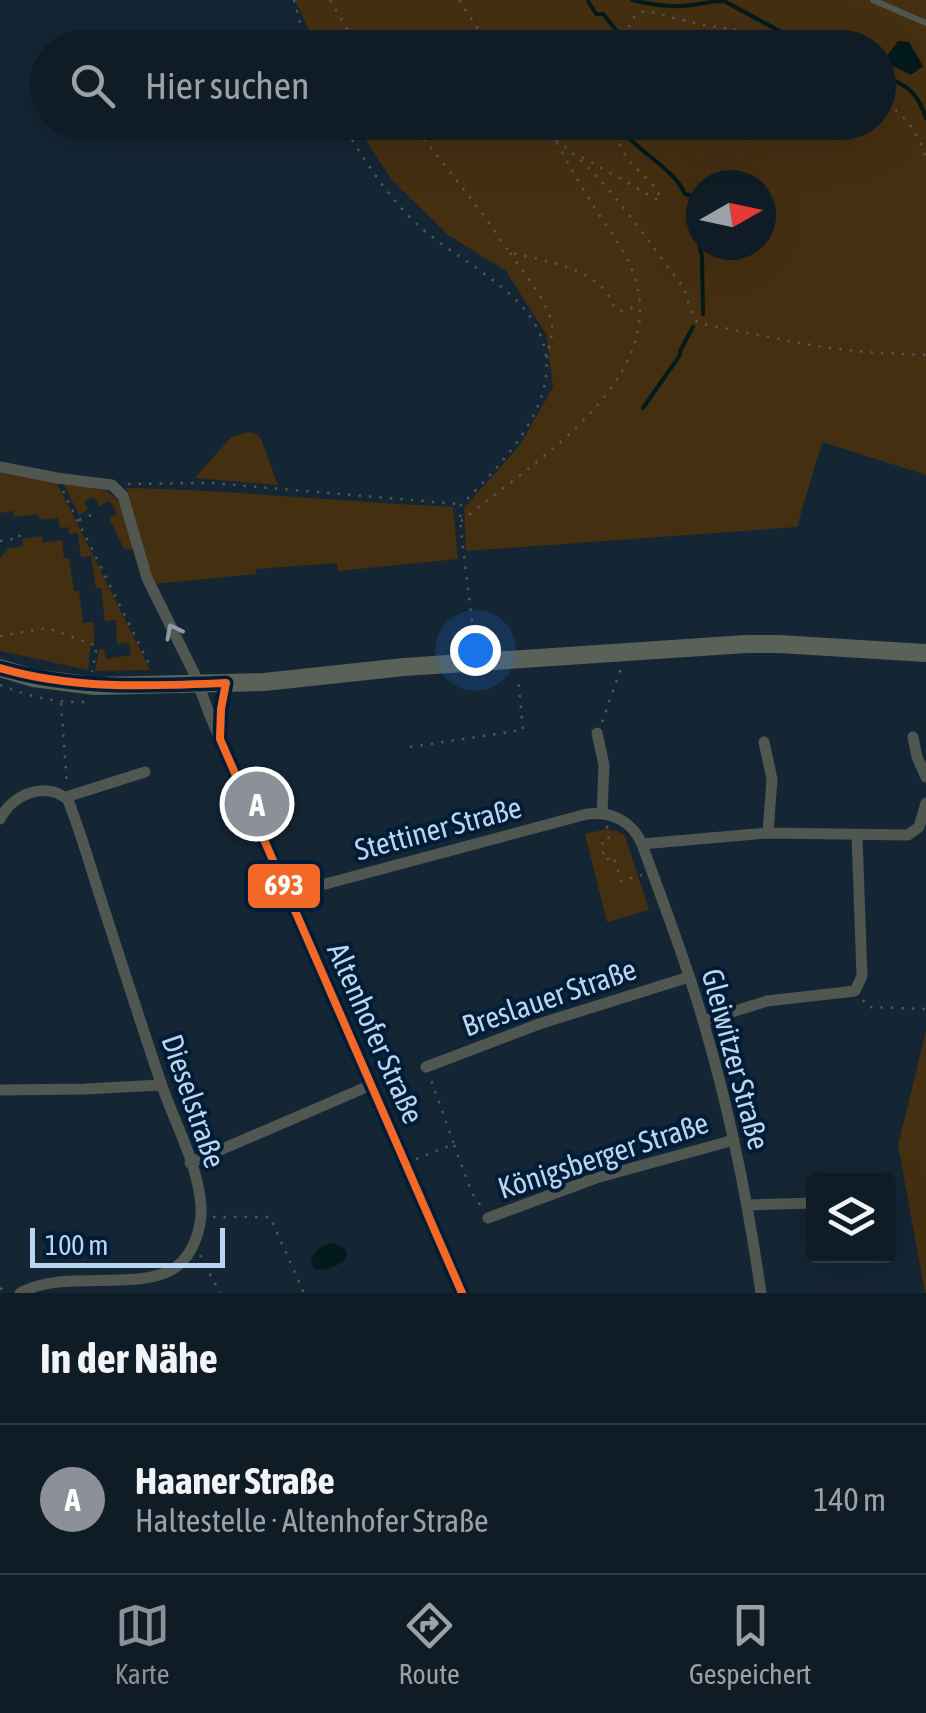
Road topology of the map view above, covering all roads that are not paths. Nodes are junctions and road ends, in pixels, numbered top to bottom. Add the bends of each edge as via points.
1 (873, 0) edge
2 (926, 23) edge
3 (0, 467) edge
4 (926, 653) edge
5 (0, 668) edge
6 (226, 683) junction
7 (199, 684) junction
8 (597, 733) road end
9 (913, 737) dead end
10 (220, 739) junction
11 (764, 742) dead end
12 (144, 772) dead end
13 (926, 777) edge
14 (66, 797) junction
15 (926, 803) edge
16 (604, 814) junction
17 (0, 819) edge
18 (768, 833) junction
19 (857, 836) junction
20 (642, 844) junction
21 (288, 894) junction
22 (689, 977) junction
23 (703, 1021) junction
24 (426, 1067) road end
25 (161, 1085) junction
26 (371, 1085) junction
27 (0, 1090) edge
28 (734, 1140) junction
29 (190, 1163) junction
30 (806, 1203) edge
31 (748, 1205) junction
32 (488, 1218) road end
33 (20, 1293) edge
34 (462, 1293) edge
35 (761, 1293) edge

1 - 2 lane
7 -> 3 street, Altenhofer Straße via 148,578 123,496 112,485
4 - 6 main road via 746,644
5 - 7 main road via 95,686
6 - 7 main road
6 - 10 street, Altenhofer Straße
7 - 10 street, Altenhofer Straße
8 - 16 street
9 - 13 street
10 - 21 street, Altenhofer Straße
11 - 18 street via 772,779
12 - 14 street
14 - 17 street via 28,793
14 - 25 street, Dieselstraße
15 - 19 street via 919,827 908,835
16 - 20 street via 627,823
16 - 21 street, Stettiner Straße
18 - 19 street
18 - 20 street
19 - 23 street via 862,976 855,991 767,1001
20 - 22 street, Gleiwitzer Straße
21 - 26 street, Altenhofer Straße
22 - 23 street, Gleiwitzer Straße
22 - 24 street, Breslauer Straße
23 - 28 street, Gleiwitzer Straße
25 - 27 street
25 - 29 street, Dieselstraße
26 - 29 street
26 - 34 street, Altenhofer Straße
28 - 31 street, Gleiwitzer Straße
28 - 32 street, Königsberger Straße via 583,1182
29 - 33 street, Dieselstraße via 201,1216 182,1262 163,1275 46,1284
30 - 31 street
31 - 35 street, Gleiwitzer Straße

